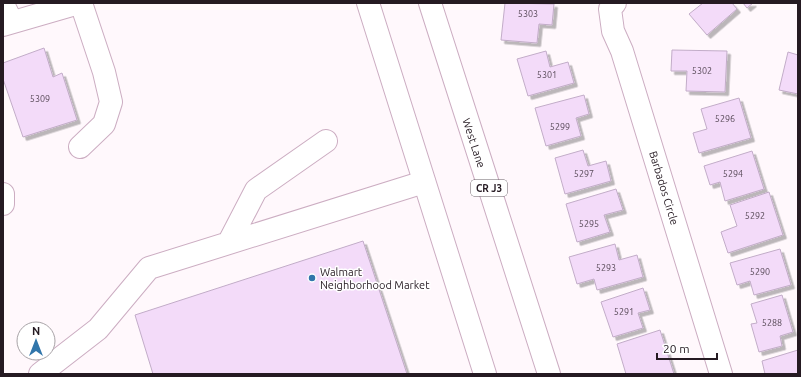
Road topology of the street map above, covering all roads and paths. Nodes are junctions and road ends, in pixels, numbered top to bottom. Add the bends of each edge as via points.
1 (80, 3) edge
2 (368, 3) edge
3 (430, 3) edge
4 (615, 3) edge
5 (6, 17) edge
6 (326, 141) dead end
7 (80, 147) dead end
8 (424, 182) junction
9 (3, 194) edge
10 (3, 204) edge
11 (229, 242) junction
12 (40, 374) edge
13 (485, 374) edge
14 (549, 374) edge
15 (721, 374) edge

1 - 5 main road
1 - 7 main road via 112,102 104,124
2 - 8 main road
3 - 14 main road, West Lane / CR J3
4 - 15 main road, Barbados Circle via 610,9 613,31 622,51
6 - 11 main road via 256,190
8 - 11 main road
8 - 13 main road
9 - 10 main road
11 - 12 main road via 149,268 98,329

